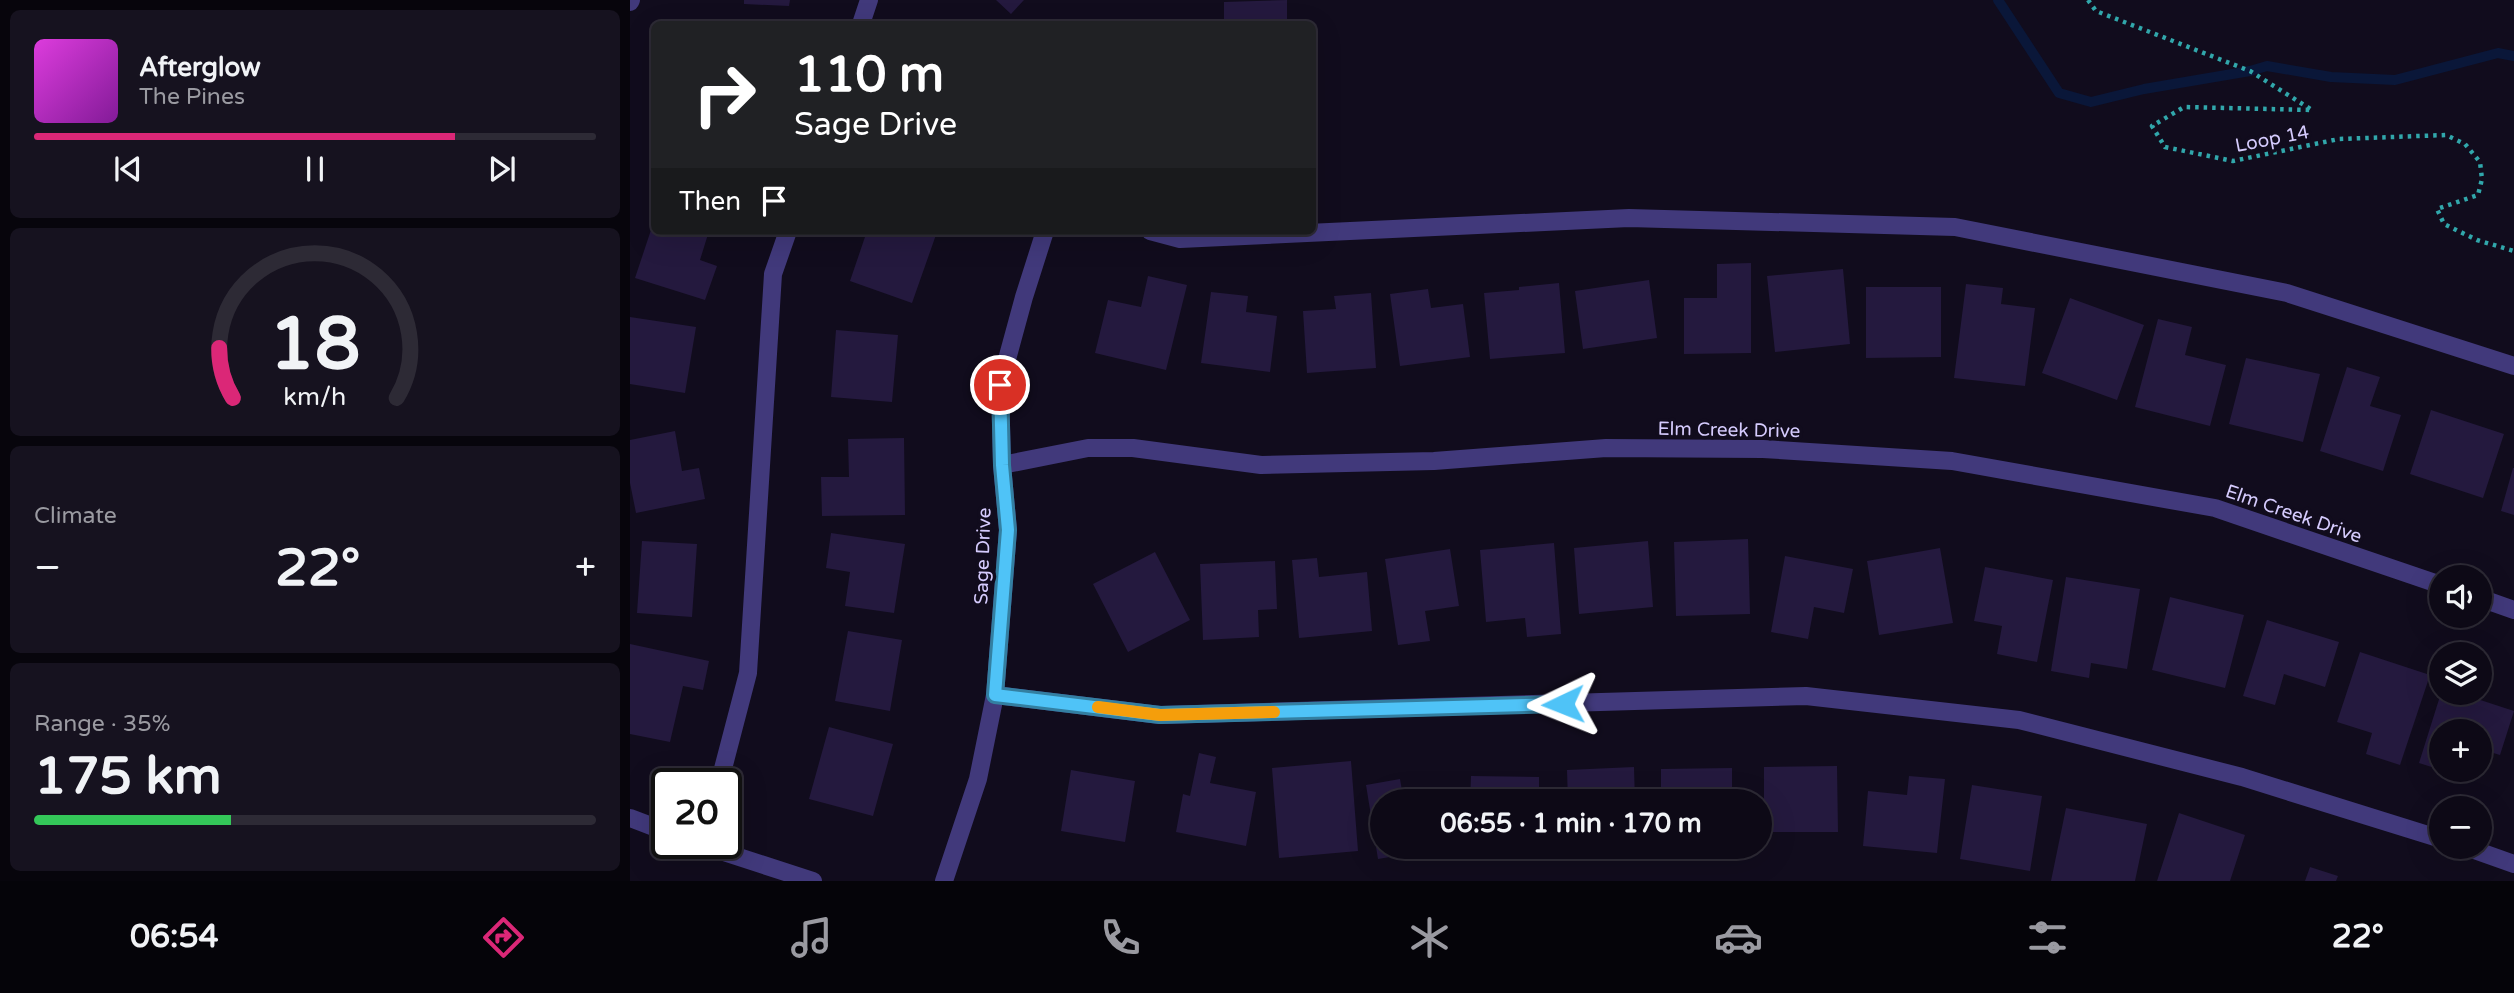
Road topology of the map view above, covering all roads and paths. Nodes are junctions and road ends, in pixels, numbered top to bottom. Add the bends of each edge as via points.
1 (869, 0) edge
2 (2088, 0) edge
3 (861, 21) edge
4 (1316, 233) edge
5 (787, 235) edge
6 (1044, 235) edge
7 (1165, 235) edge
8 (1266, 235) edge
9 (2514, 251) edge
10 (2514, 366) edge
11 (1002, 465) junction
12 (2429, 581) edge
13 (2492, 602) edge
14 (2514, 610) edge
15 (995, 695) junction
16 (723, 768) edge
17 (630, 818) edge
18 (651, 826) edge
19 (2429, 835) edge
20 (2492, 856) edge
21 (742, 858) edge
22 (2514, 864) edge
23 (813, 881) edge
24 (944, 881) edge

1 - 3 street
2 - 9 path, Loop 14 via 2096,10 2250,71 2312,110 2184,107 2152,126 2165,147 2233,161 2339,139 2446,135 2465,144 2480,162 2482,179 2478,195 2437,209 2444,224
4 - 10 street via 1629,218 1955,227 2287,293
5 - 16 street via 773,274 748,673
6 - 11 street, Sage Drive via 1000,385
7 - 8 street via 1180,239
11 - 12 street, Elm Creek Drive via 1088,449 1133,448 1261,465 1434,461 1606,449 1763,449 1952,461 2215,508
11 - 15 street, Sage Drive via 1008,530
13 - 14 street
15 - 19 street via 1160,715 1806,696 2019,720 2242,777
15 - 24 street, Sage Drive via 978,779
17 - 18 street
20 - 22 street
21 - 23 street

